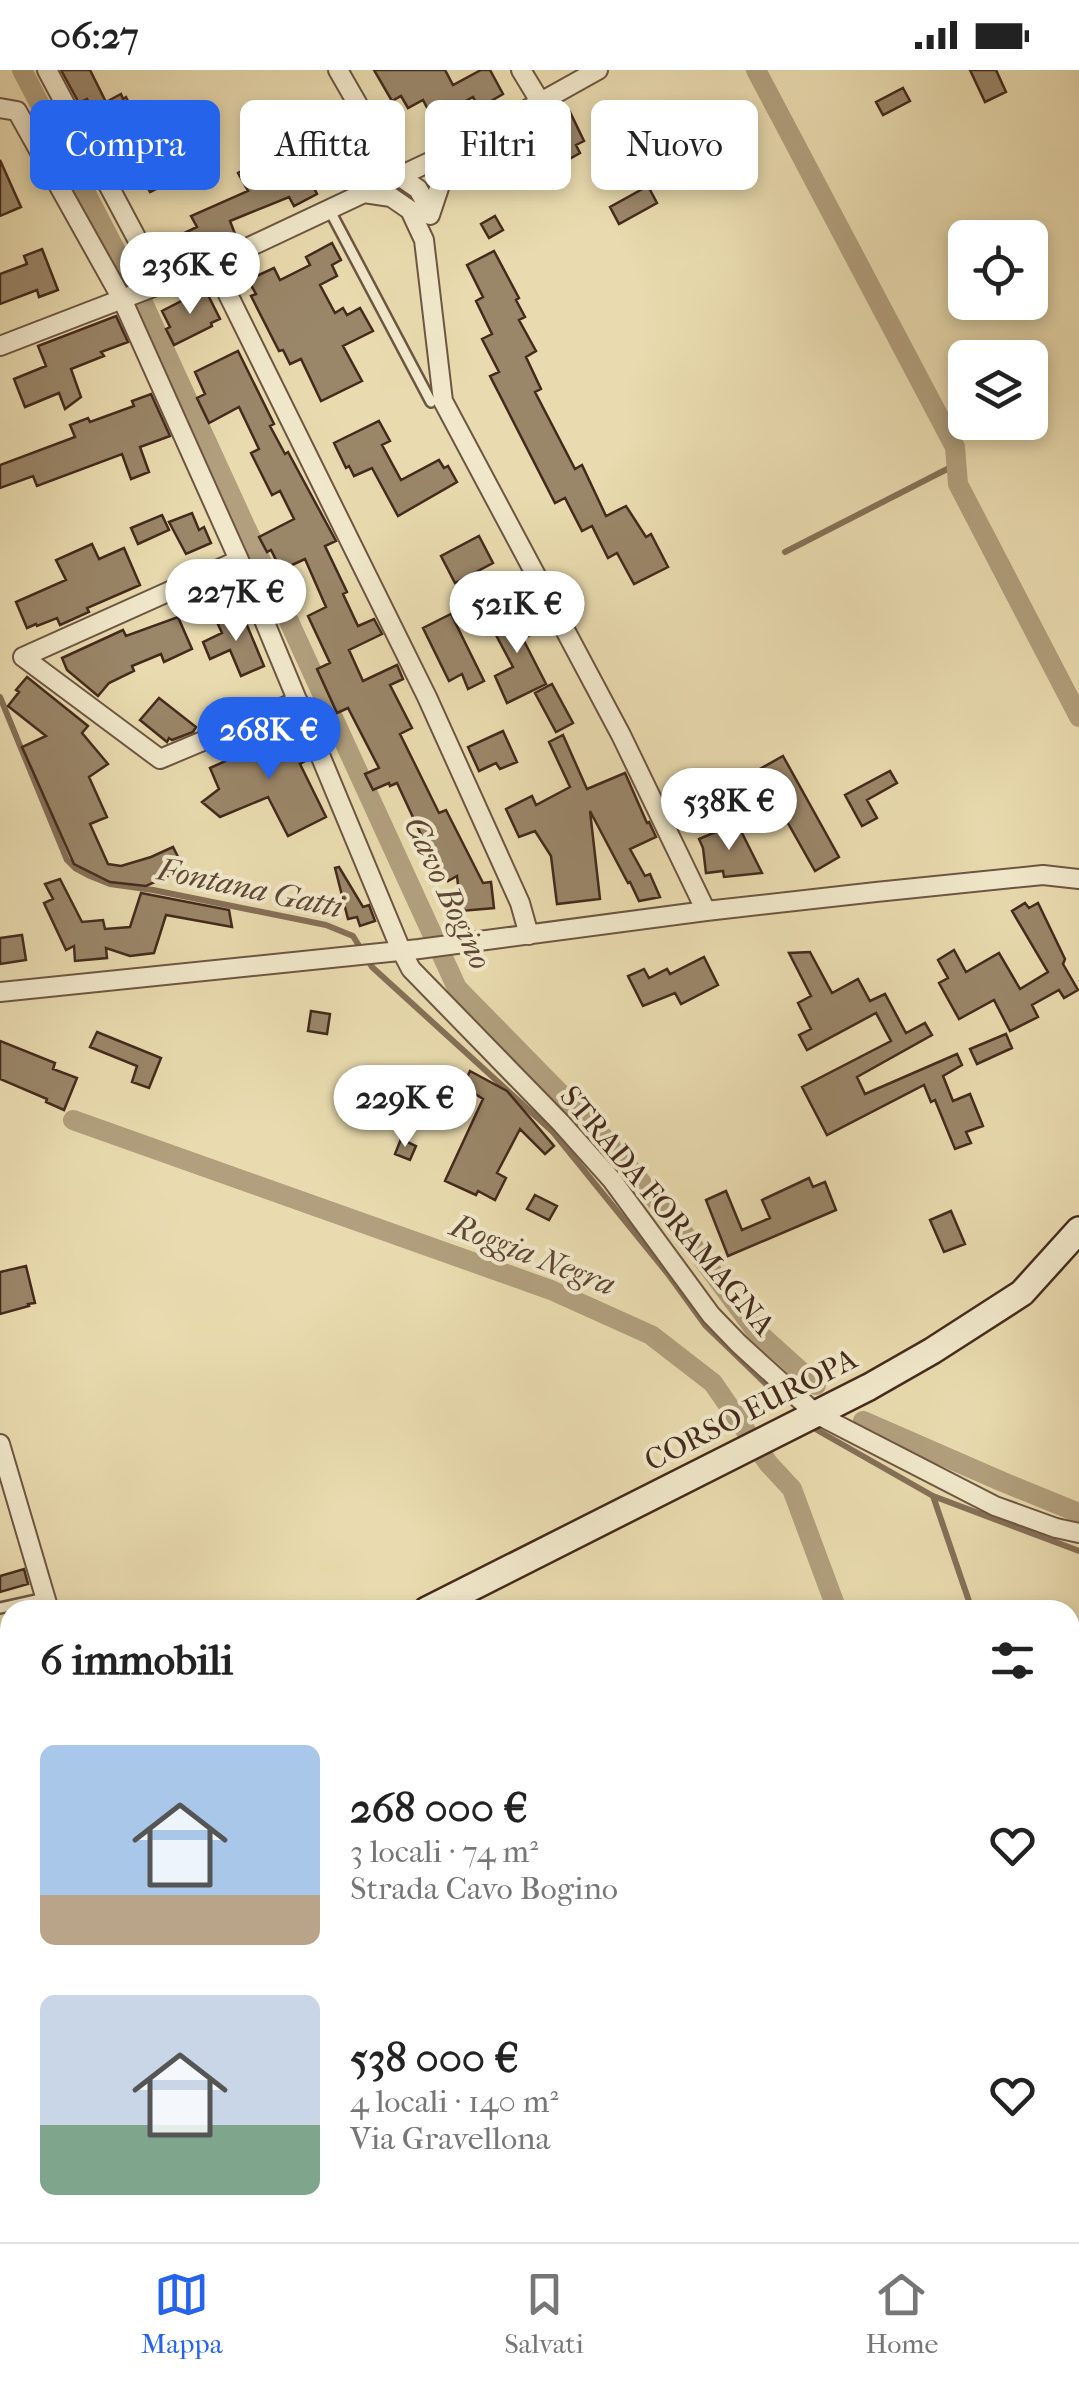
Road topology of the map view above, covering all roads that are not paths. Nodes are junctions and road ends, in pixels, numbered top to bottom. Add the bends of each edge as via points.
1 (48, 70) edge
2 (338, 70) edge
3 (521, 70) edge
4 (598, 70) edge
5 (355, 100) edge
6 (539, 100) edge
7 (546, 100) edge
8 (0, 108) edge
9 (405, 180) edge
10 (370, 190) edge
11 (438, 190) edge
12 (364, 193) junction
13 (329, 209) junction
14 (431, 212) junction
15 (424, 240) junction
16 (213, 264) junction
17 (160, 285) junction
18 (122, 298) junction
19 (0, 346) edge
20 (431, 402) dead end
21 (239, 560) junction
22 (298, 701) junction
23 (1078, 879) edge
24 (706, 911) junction
25 (529, 936) junction
26 (410, 950) junction
27 (0, 992) edge
28 (1079, 1230) edge
29 (816, 1414) junction
30 (0, 1444) edge
31 (1079, 1534) edge
32 (46, 1600) edge
33 (447, 1600) edge

1 - 17 street
2 - 5 street
3 - 6 street
4 - 7 street
8 - 18 street, STRADA FORAMAGNA via 17,111
9 - 14 street
10 - 12 street
11 - 14 street
12 - 13 street
12 - 15 street via 390,197 410,210
13 - 16 street
13 - 20 lane
14 - 15 street
15 - 24 street via 443,401
16 - 17 street
16 - 25 street via 427,696
17 - 18 street
18 - 19 street
18 - 21 street, STRADA FORAMAGNA
21 - 22 street, STRADA FORAMAGNA
21 - 22 street via 22,657 160,759
22 - 26 street, STRADA FORAMAGNA
23 - 24 street via 1043,876
24 - 25 street
25 - 26 street
26 - 27 street
26 - 29 street, STRADA FORAMAGNA via 410,968 612,1180 711,1315
28 - 29 main road, CORSO EUROPA via 1022,1293
29 - 31 street, STRADA FORAMAGNA via 995,1506
29 - 33 main road, CORSO EUROPA
30 - 32 street

